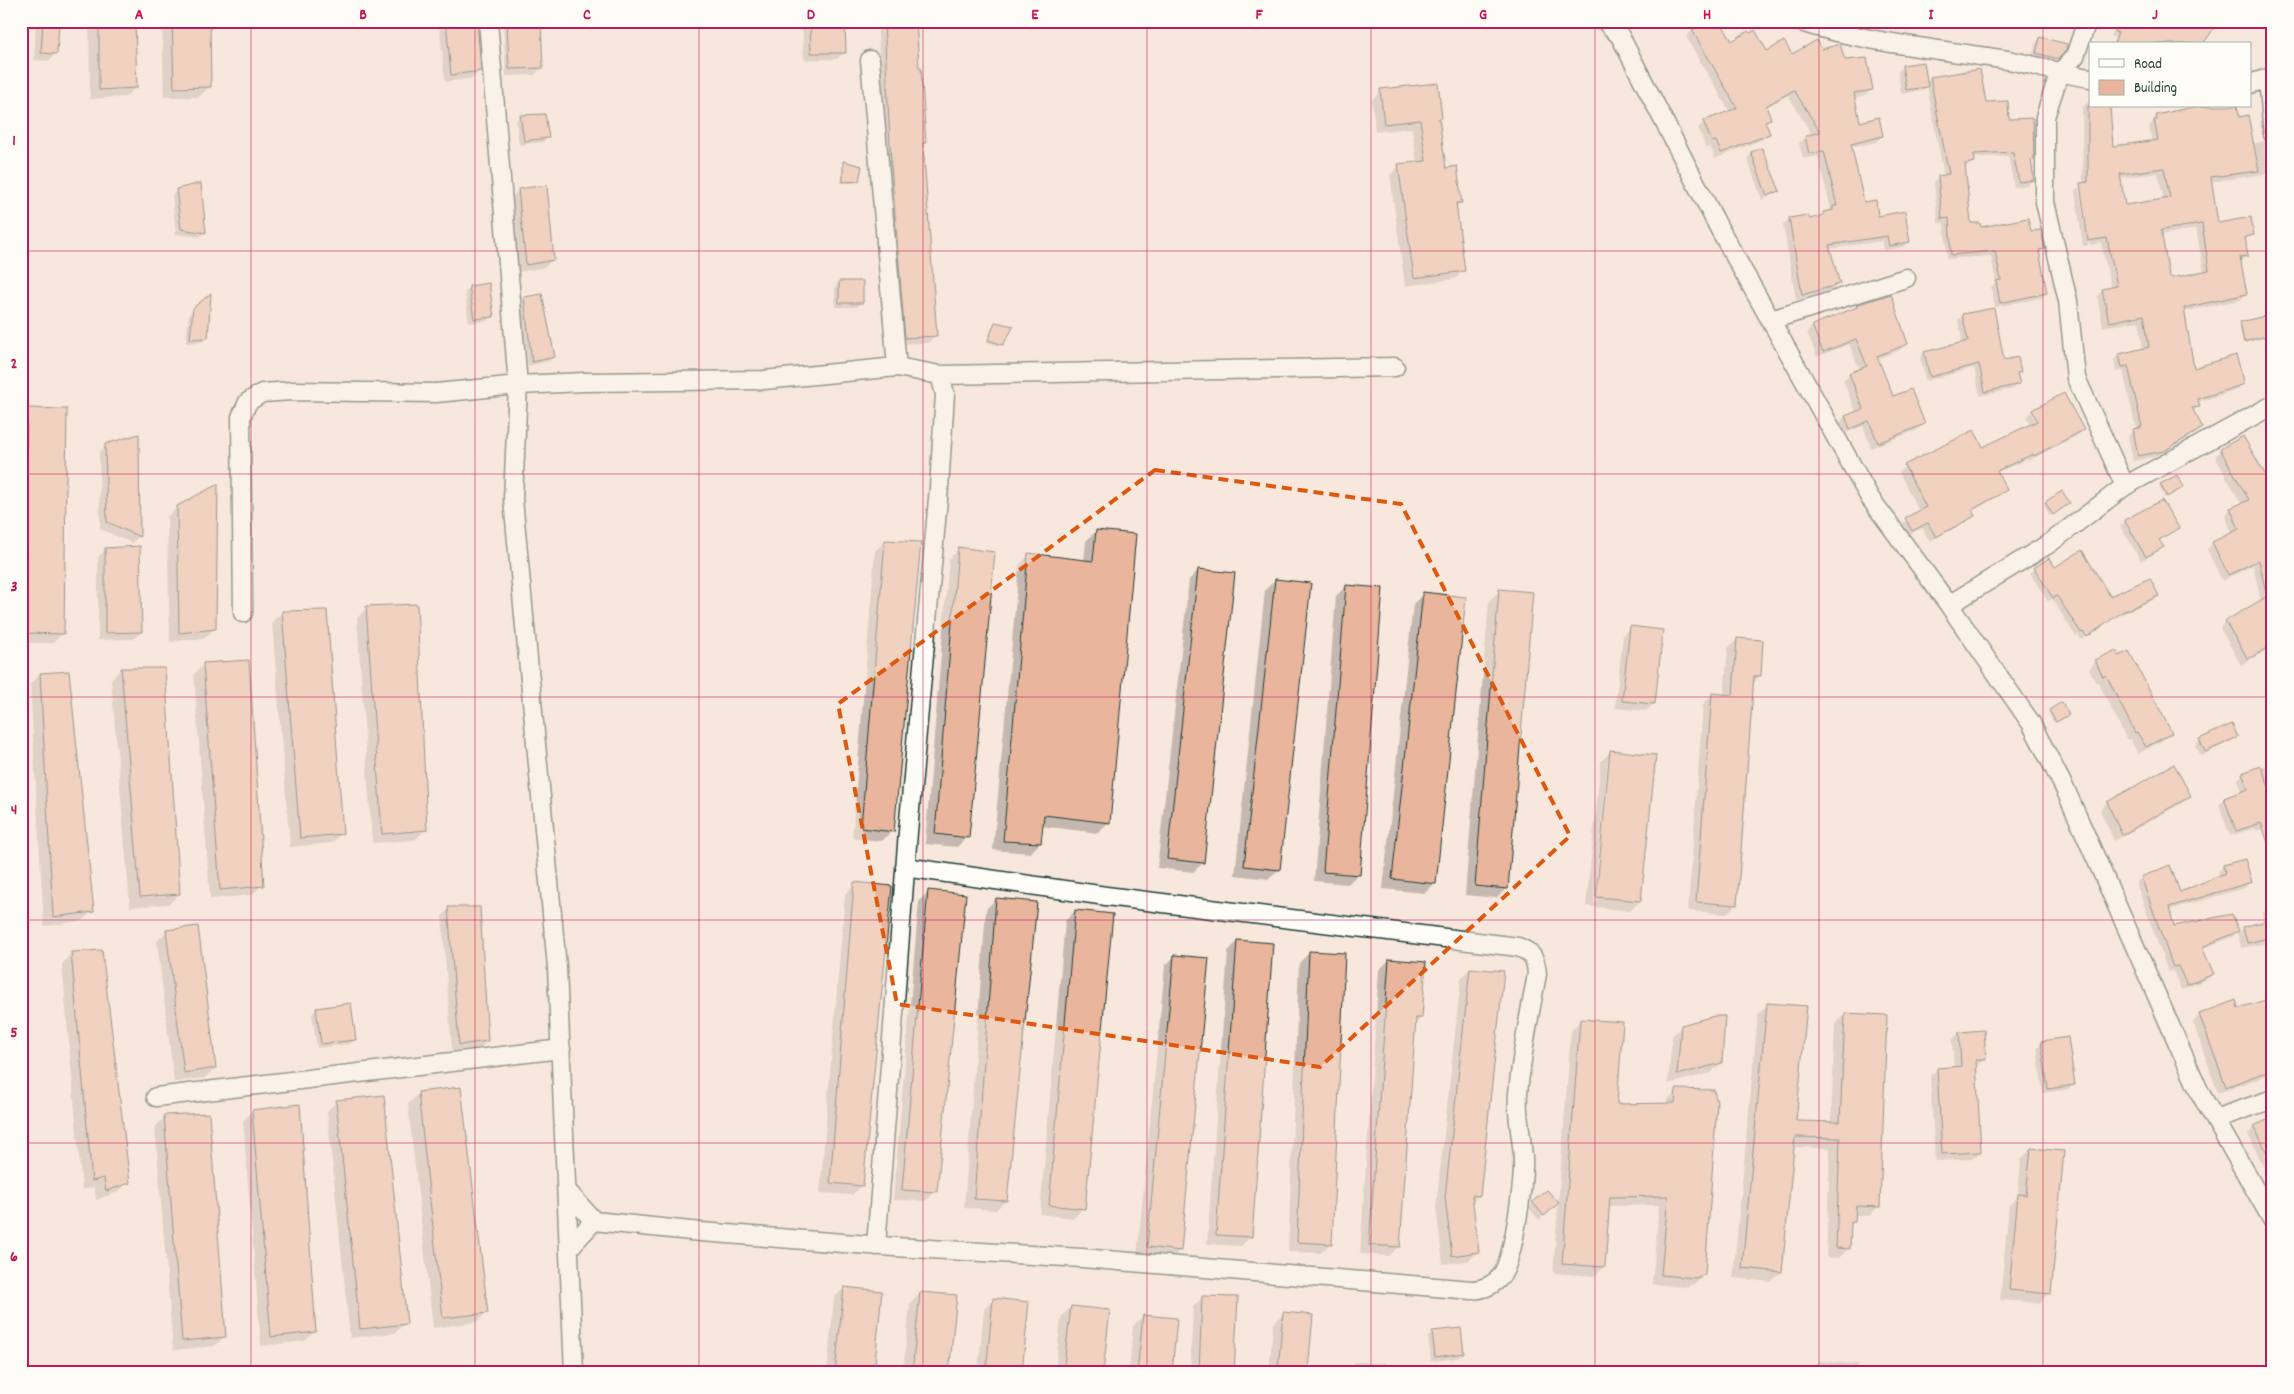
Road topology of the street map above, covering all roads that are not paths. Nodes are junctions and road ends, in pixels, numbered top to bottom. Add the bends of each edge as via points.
1 (488, 21) edge
2 (1605, 21) edge
3 (1797, 21) edge
4 (2087, 21) edge
5 (870, 60) dead end
6 (2059, 74) junction
7 (2089, 78) edge
8 (2271, 80) edge
9 (2252, 84) edge
10 (2273, 134) edge
11 (1906, 278) dead end
12 (1771, 320) junction
13 (897, 367) junction
14 (1395, 367) dead end
15 (940, 375) junction
16 (518, 385) junction
17 (2273, 405) edge
18 (2126, 486) junction
19 (1949, 605) junction
20 (243, 613) dead end
21 (905, 867) junction
22 (561, 1050) junction
23 (156, 1097) dead end
24 (2273, 1099) edge
25 (2215, 1119) junction
26 (568, 1192) junction
27 (594, 1221) junction
28 (2273, 1221) edge
29 (876, 1246) junction
30 (570, 1247) junction
31 (574, 1373) edge

1 - 16 street
2 - 12 street via 1620,36 1719,228
3 - 6 street via 1850,36 2011,61
4 - 6 street via 2075,56
5 - 13 street
6 - 7 street
6 - 18 street via 2045,116 2045,202 2068,301 2076,378
8 - 9 street
8 - 10 street
11 - 12 street
12 - 19 street via 1870,498
13 - 15 street
13 - 16 street via 764,380
14 - 15 street
15 - 21 street via 945,394 939,488
16 - 20 street via 436,393 292,390 262,393 248,402 241,417
16 - 22 street via 513,499 557,967
17 - 18 street
18 - 19 street via 2050,543
19 - 25 street via 2031,723 2066,791 2200,1093
21 - 29 street
21 - 29 street via 1529,951 1536,961 1537,974 1518,1092 1523,1174 1518,1222 1503,1274 1485,1289 1082,1258
22 - 23 street
22 - 26 street
24 - 25 street
25 - 28 street
26 - 27 street
26 - 30 street
27 - 29 street
27 - 30 street
30 - 31 street

